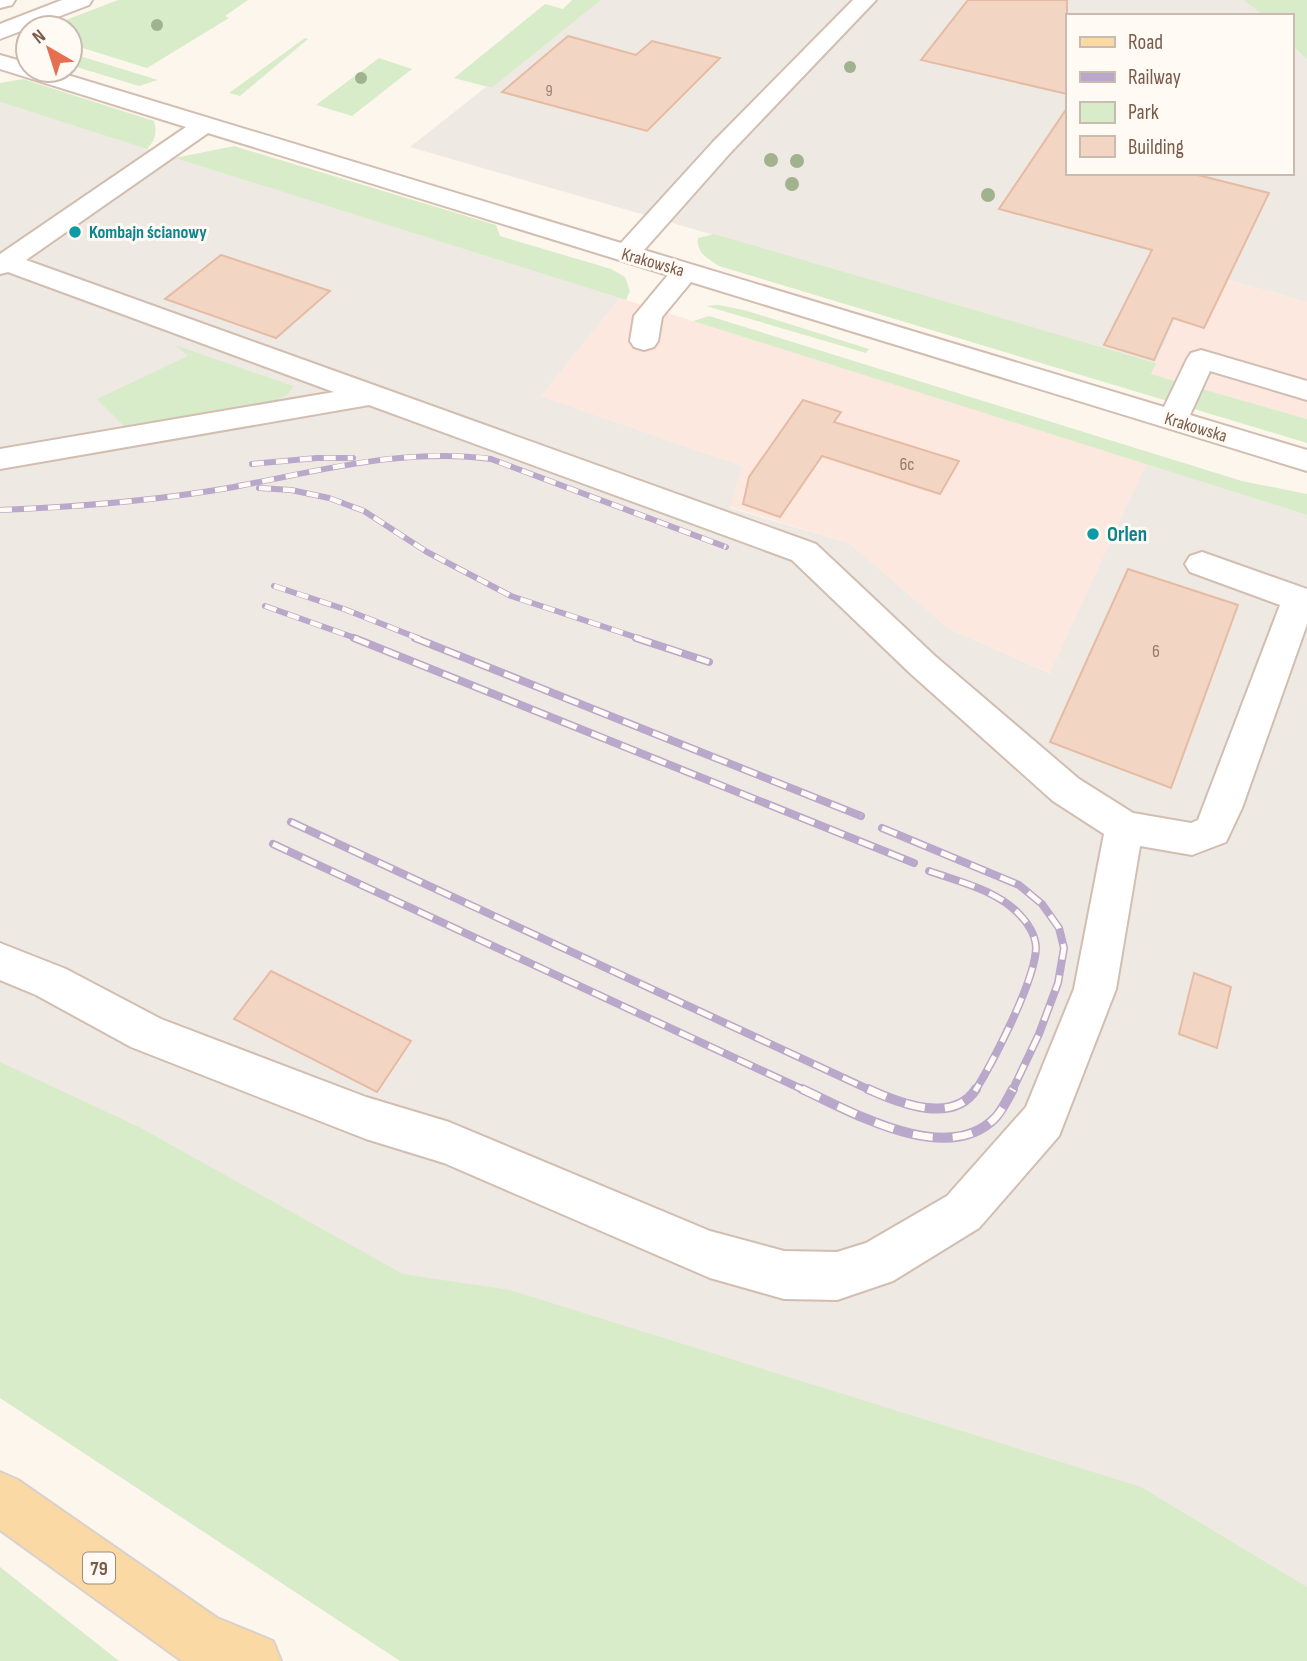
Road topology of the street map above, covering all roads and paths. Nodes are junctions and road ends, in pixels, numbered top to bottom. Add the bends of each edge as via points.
1 (81, 0) edge
2 (865, 0) edge
3 (0, 32) edge
4 (4, 66) edge
5 (206, 124) junction
6 (626, 254) junction
7 (3, 264) edge
8 (686, 271) junction
9 (644, 341) dead end
10 (1307, 391) edge
11 (373, 394) junction
12 (1174, 420) junction
13 (0, 458) edge
14 (1307, 461) edge
15 (1202, 564) dead end
16 (1303, 599) edge
17 (1124, 827) junction
18 (0, 961) edge
19 (0, 1498) edge
20 (209, 1649) edge
21 (253, 1661) edge

1 - 3 street
2 - 6 street
4 - 5 street, Krakowska
5 - 6 street, Krakowska
5 - 7 street
6 - 8 street, Krakowska
7 - 11 street
8 - 9 street via 648,316
8 - 12 street, Krakowska
10 - 12 street via 1201,359
11 - 13 street
11 - 17 street via 804,552 923,665 1066,790
12 - 14 street, Krakowska
15 - 16 street
16 - 17 street via 1212,831 1192,839
17 - 18 street via 1095,989 1043,1121 964,1212 876,1264 837,1276 783,1275 710,1254 449,1143 366,1118 146,1033 51,982
19 - 20 main road, 79
20 - 21 main road, 79

